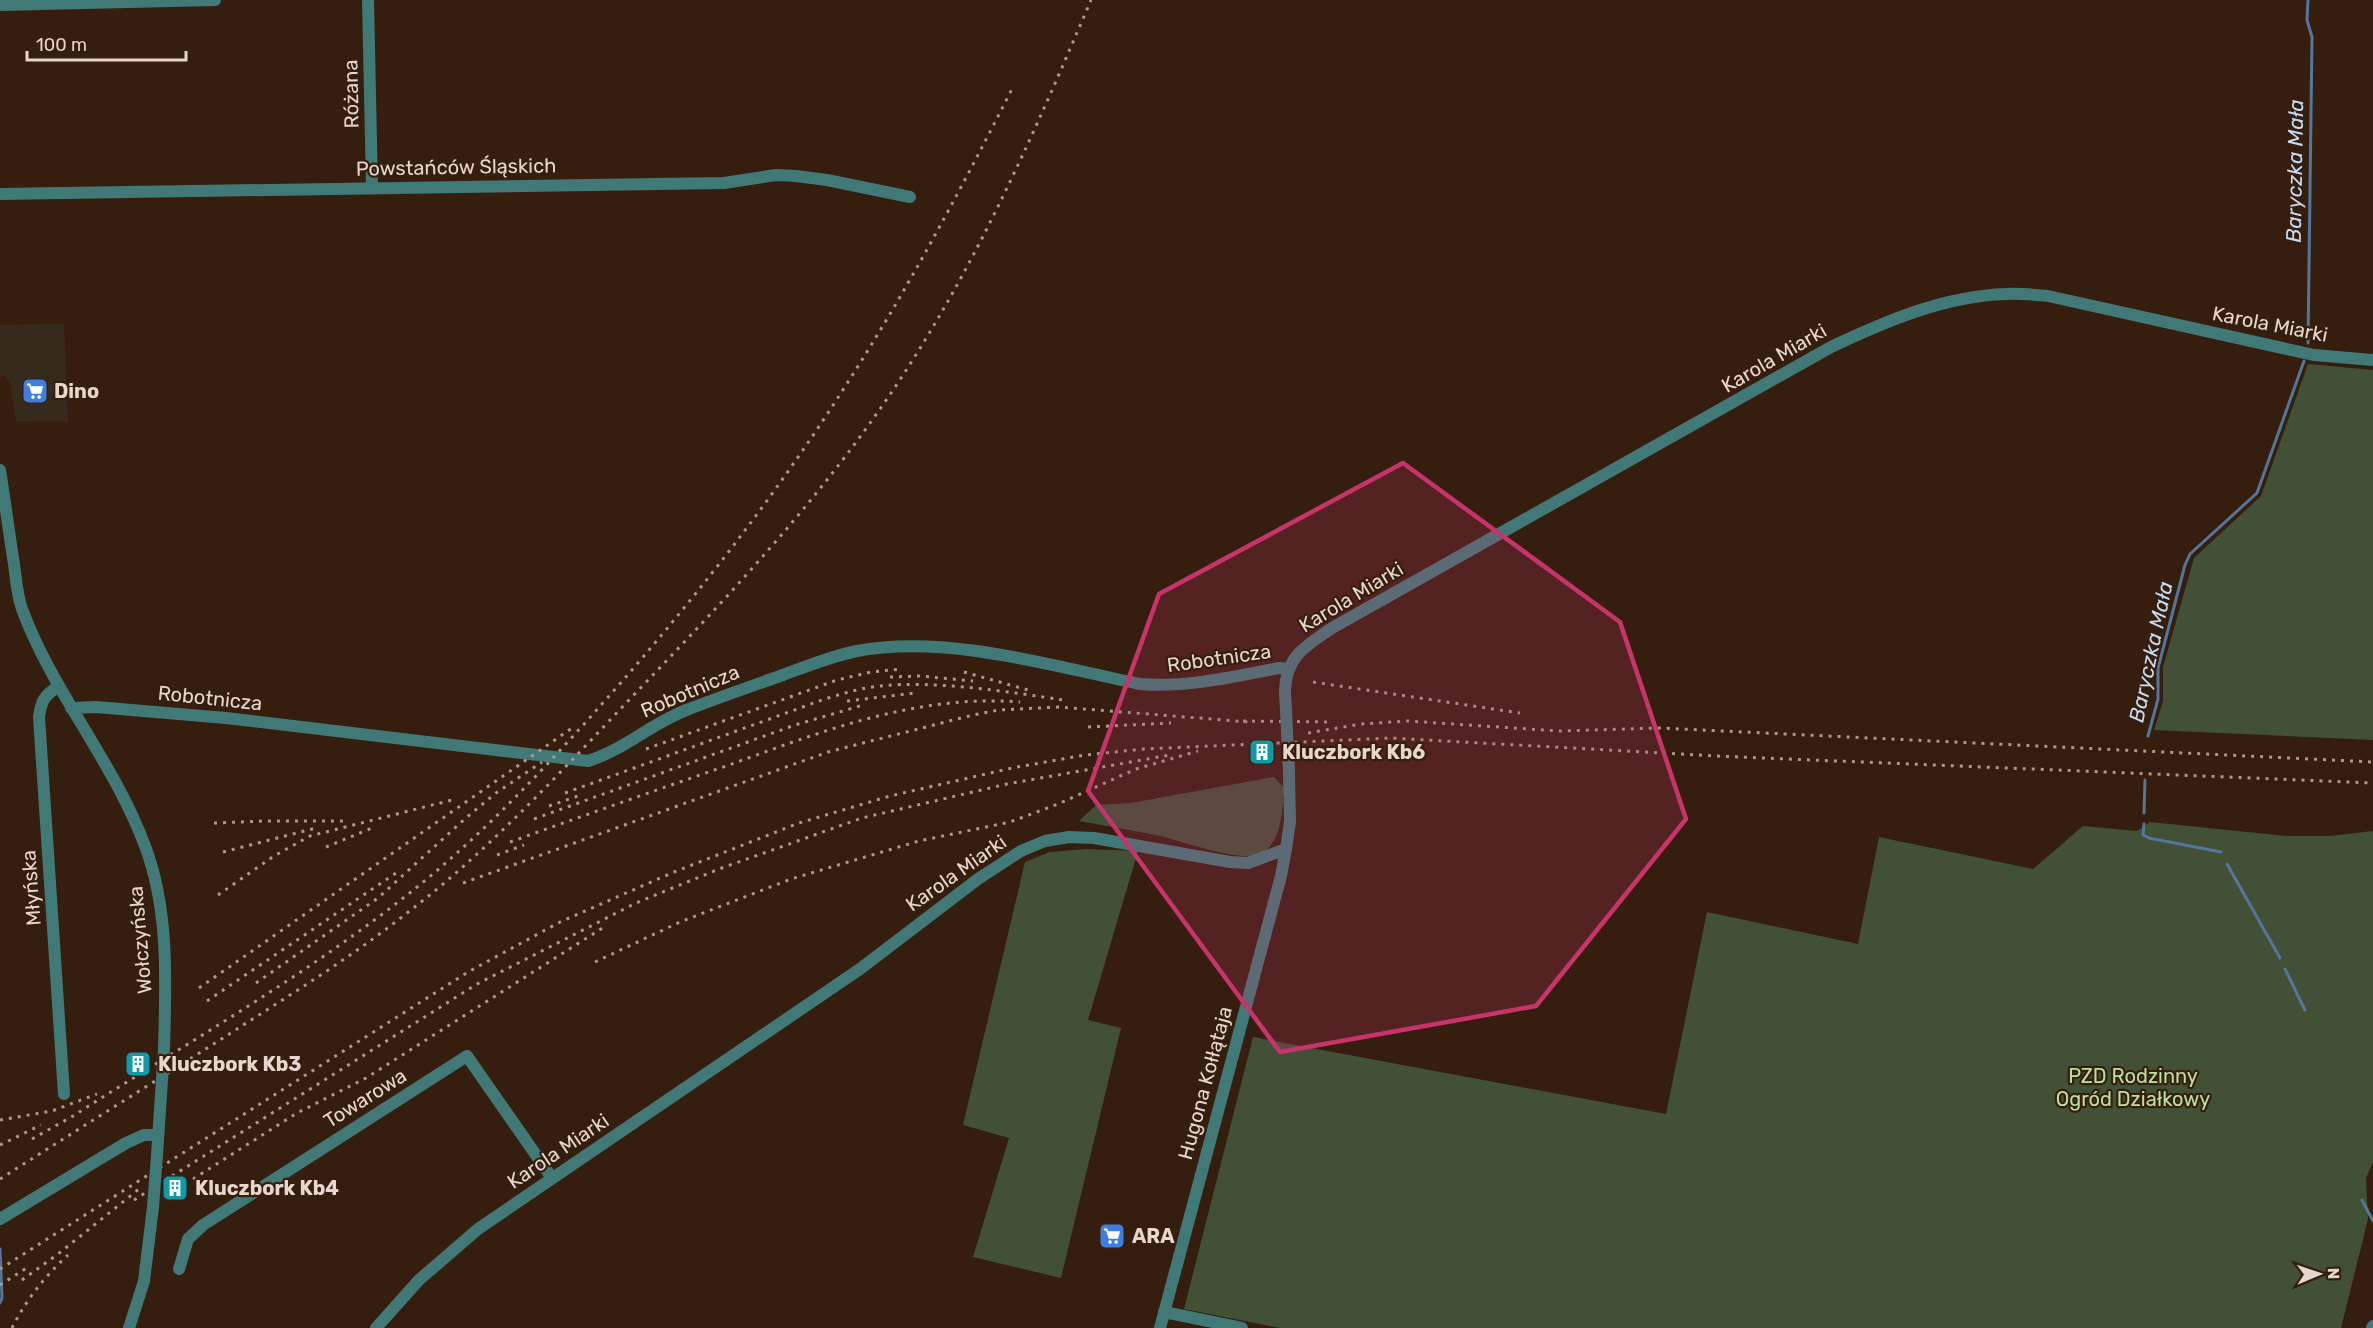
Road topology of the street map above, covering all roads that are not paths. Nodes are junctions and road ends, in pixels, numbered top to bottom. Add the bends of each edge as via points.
1 (215, 0) edge
2 (368, 0) edge
3 (0, 5) edge
4 (372, 188) junction
5 (0, 194) edge
6 (910, 197) dead end
7 (2373, 360) edge
8 (0, 470) edge
9 (1287, 669) junction
10 (58, 687) junction
11 (71, 708) junction
12 (1286, 849) junction
13 (64, 1094) dead end
14 (158, 1135) junction
15 (552, 1178) junction
16 (0, 1219) edge
17 (178, 1269) dead end
18 (1164, 1312) junction
19 (129, 1328) edge
20 (376, 1328) edge
21 (1160, 1328) edge
22 (1242, 1328) edge

1 - 3 street
2 - 4 street, Różana
4 - 5 street, Powstańców Śląskich
4 - 6 street, Powstańców Śląskich via 724,183 776,175 827,180
7 - 9 street, Karola Miarki via 2314,355 2048,296 2007,294 1925,309 1884,322 1831,347 1353,616 1298,653
8 - 10 street, Wołczyńska via 20,606
9 - 11 street, Robotnicza via 1161,686 976,651 934,647 857,651 686,710 604,756 588,760 226,718
9 - 12 street, bridge via 1290,822
10 - 11 street, Wołczyńska
10 - 13 street, Młyńska via 41,703 39,717
11 - 14 street, Wołczyńska, bridge via 130,809 156,883 165,959
12 - 15 street, Karola Miarki via 1248,863 1094,838 1045,841 1021,851 860,969
12 - 18 street, Hugona Kołłątaja
14 - 16 street via 132,1140
14 - 19 street, Wołczyńska, bridge via 144,1281
15 - 17 street, Towarowa via 468,1056 203,1225 188,1239
15 - 20 street, Karola Miarki via 478,1229 419,1280
18 - 21 street, Hugona Kołłątaja
18 - 22 street

